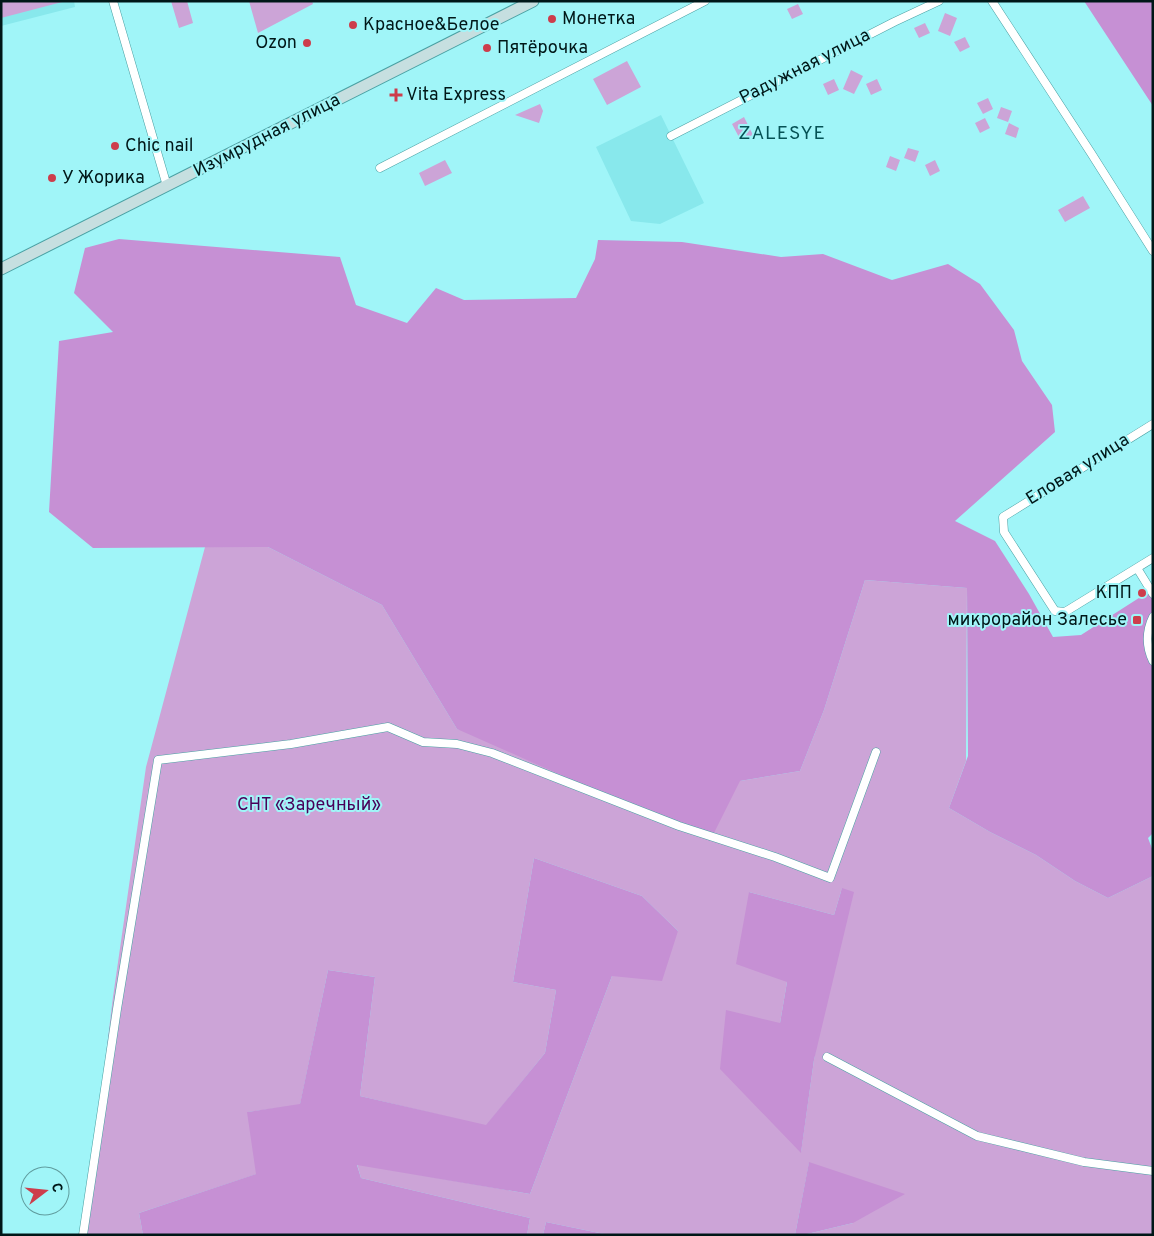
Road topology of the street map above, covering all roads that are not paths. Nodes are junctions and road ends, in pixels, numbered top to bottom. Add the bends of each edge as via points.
1 (113, 1) edge
2 (533, 1) edge
3 (705, 1) edge
4 (939, 1) edge
5 (992, 1) edge
6 (671, 136) dead end
7 (380, 168) dead end
8 (167, 186) junction
9 (1153, 251) edge
10 (1, 268) edge
11 (1153, 424) edge
12 (1153, 558) edge
13 (1137, 568) junction
14 (1153, 594) edge
15 (1153, 617) edge
16 (1153, 661) edge
17 (876, 752) dead end
18 (827, 1057) dead end
19 (1153, 1171) edge
20 (84, 1235) edge

1 - 8 street
2 - 8 street, Изумрудная улица
3 - 7 street
4 - 6 street, Радужная улица
5 - 9 street
8 - 10 street, Изумрудная улица
11 - 13 street, Еловая улица via 1003,517 1004,532 1055,611 1066,612
12 - 13 street
13 - 14 street
15 - 16 street via 1149,626 1148,650
17 - 20 street via 830,878 679,826 492,753 457,744 423,742 388,727 292,744 158,760 118,1000
18 - 19 street via 977,1136 1084,1162

